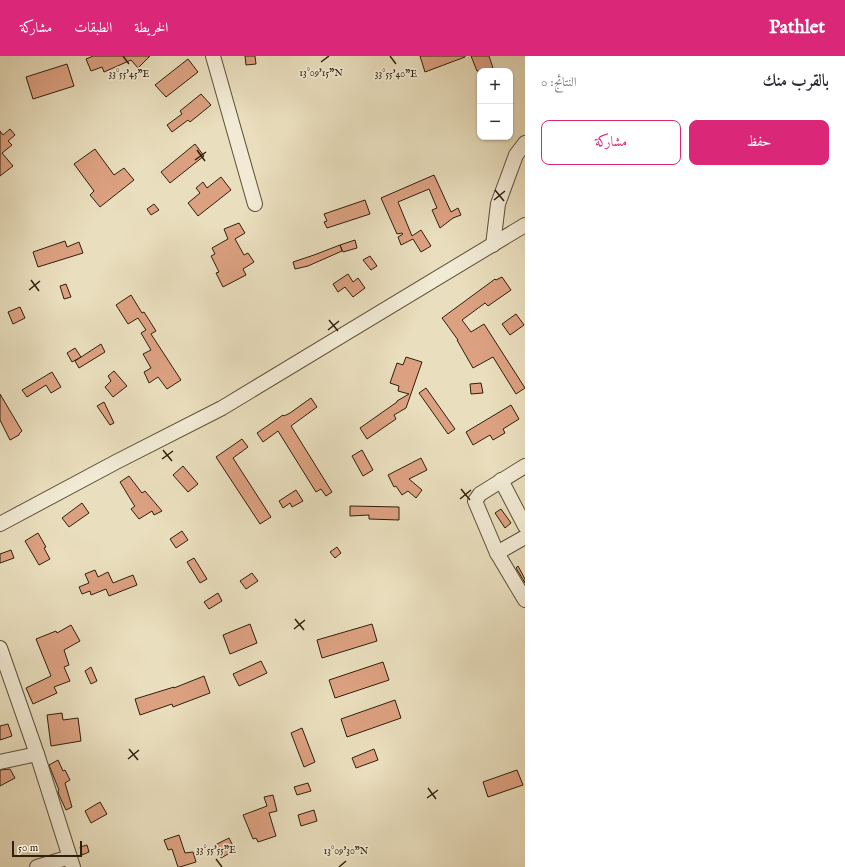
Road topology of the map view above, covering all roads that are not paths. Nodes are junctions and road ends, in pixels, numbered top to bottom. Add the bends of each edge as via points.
1 (214, 56) edge
2 (525, 143) edge
3 (254, 204) dead end
4 (525, 225) edge
5 (493, 245) junction
6 (525, 466) edge
7 (501, 480) junction
8 (0, 524) edge
9 (525, 526) edge
10 (525, 537) edge
11 (497, 553) junction
12 (525, 600) edge
13 (0, 648) edge
14 (37, 754) junction
15 (0, 762) edge
16 (72, 862) edge
17 (37, 867) edge

1 - 3 street
2 - 5 street via 516,155 498,204
4 - 5 street
5 - 8 street via 222,408
6 - 7 street
7 - 9 street
7 - 11 street via 480,494 475,501
10 - 11 street
11 - 12 street
13 - 14 street
14 - 15 street
14 - 16 street
16 - 17 street

